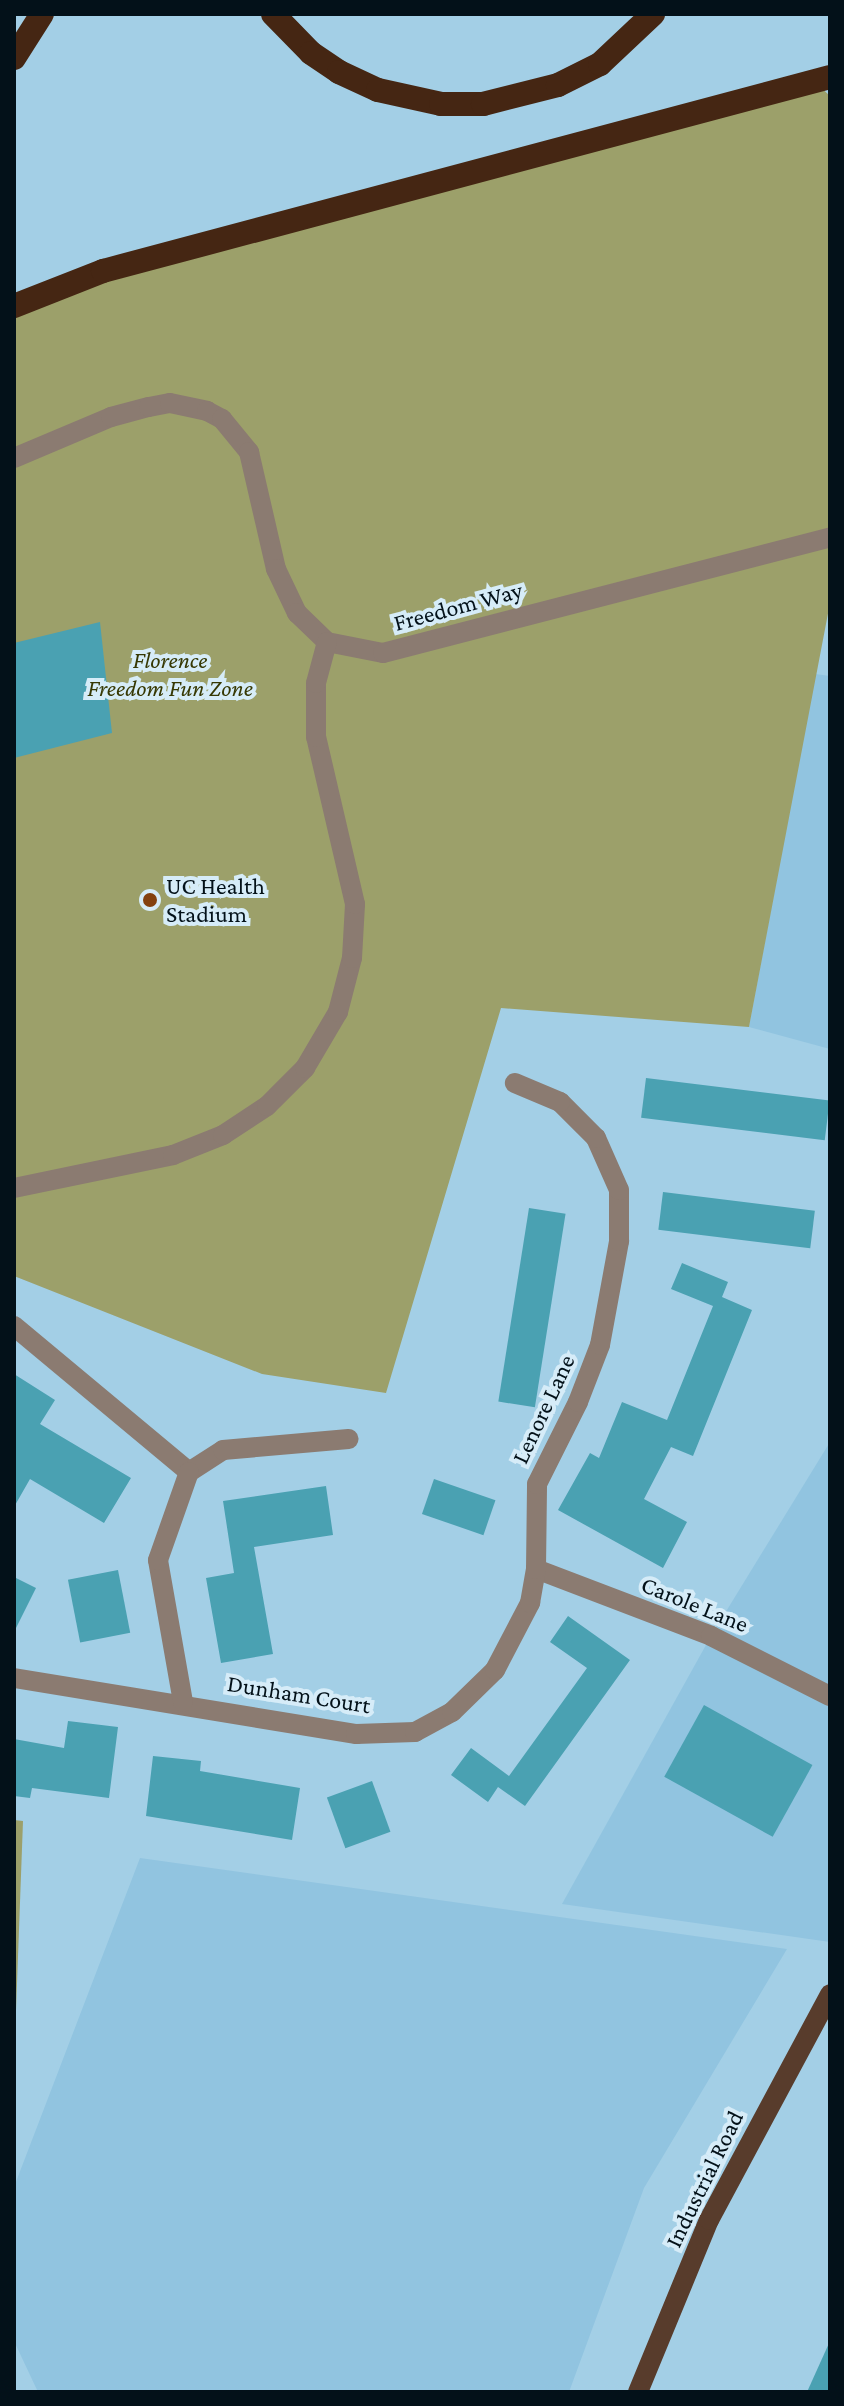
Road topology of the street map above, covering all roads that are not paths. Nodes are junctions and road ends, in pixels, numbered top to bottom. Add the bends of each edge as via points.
1 (42, 14) edge
2 (273, 14) edge
3 (653, 14) edge
4 (14, 58) edge
5 (830, 77) edge
6 (14, 306) edge
7 (14, 458) edge
8 (830, 537) edge
9 (327, 642) junction
10 (515, 1083) dead end
11 (14, 1188) edge
12 (14, 1326) edge
13 (349, 1439) dead end
14 (189, 1472) junction
15 (536, 1569) junction
16 (14, 1678) edge
17 (830, 1696) edge
18 (183, 1702) junction
19 (830, 1994) edge
20 (638, 2392) edge

1 - 4 highway
2 - 3 highway via 311,53 378,90 441,104 483,104 558,85 600,64
5 - 6 highway via 103,271
7 - 9 street via 111,417 170,403 222,419 239,436 255,466 276,569 287,597
8 - 9 street, Freedom Way via 383,653
9 - 11 street via 316,683 316,737 355,904 352,958 338,1012 305,1068 267,1106 223,1135 173,1155
10 - 15 street, Lenore Lane via 560,1102 582,1120 611,1161 619,1190 619,1241 606,1324 578,1402 537,1484
12 - 14 street
13 - 14 street via 223,1450
14 - 18 street via 158,1560
15 - 17 street, Carole Lane via 711,1636
15 - 18 street, Dunham Court via 530,1603 495,1670 452,1712 415,1732 356,1734
16 - 18 street, Dunham Court
19 - 20 main road, Industrial Road via 709,2220

